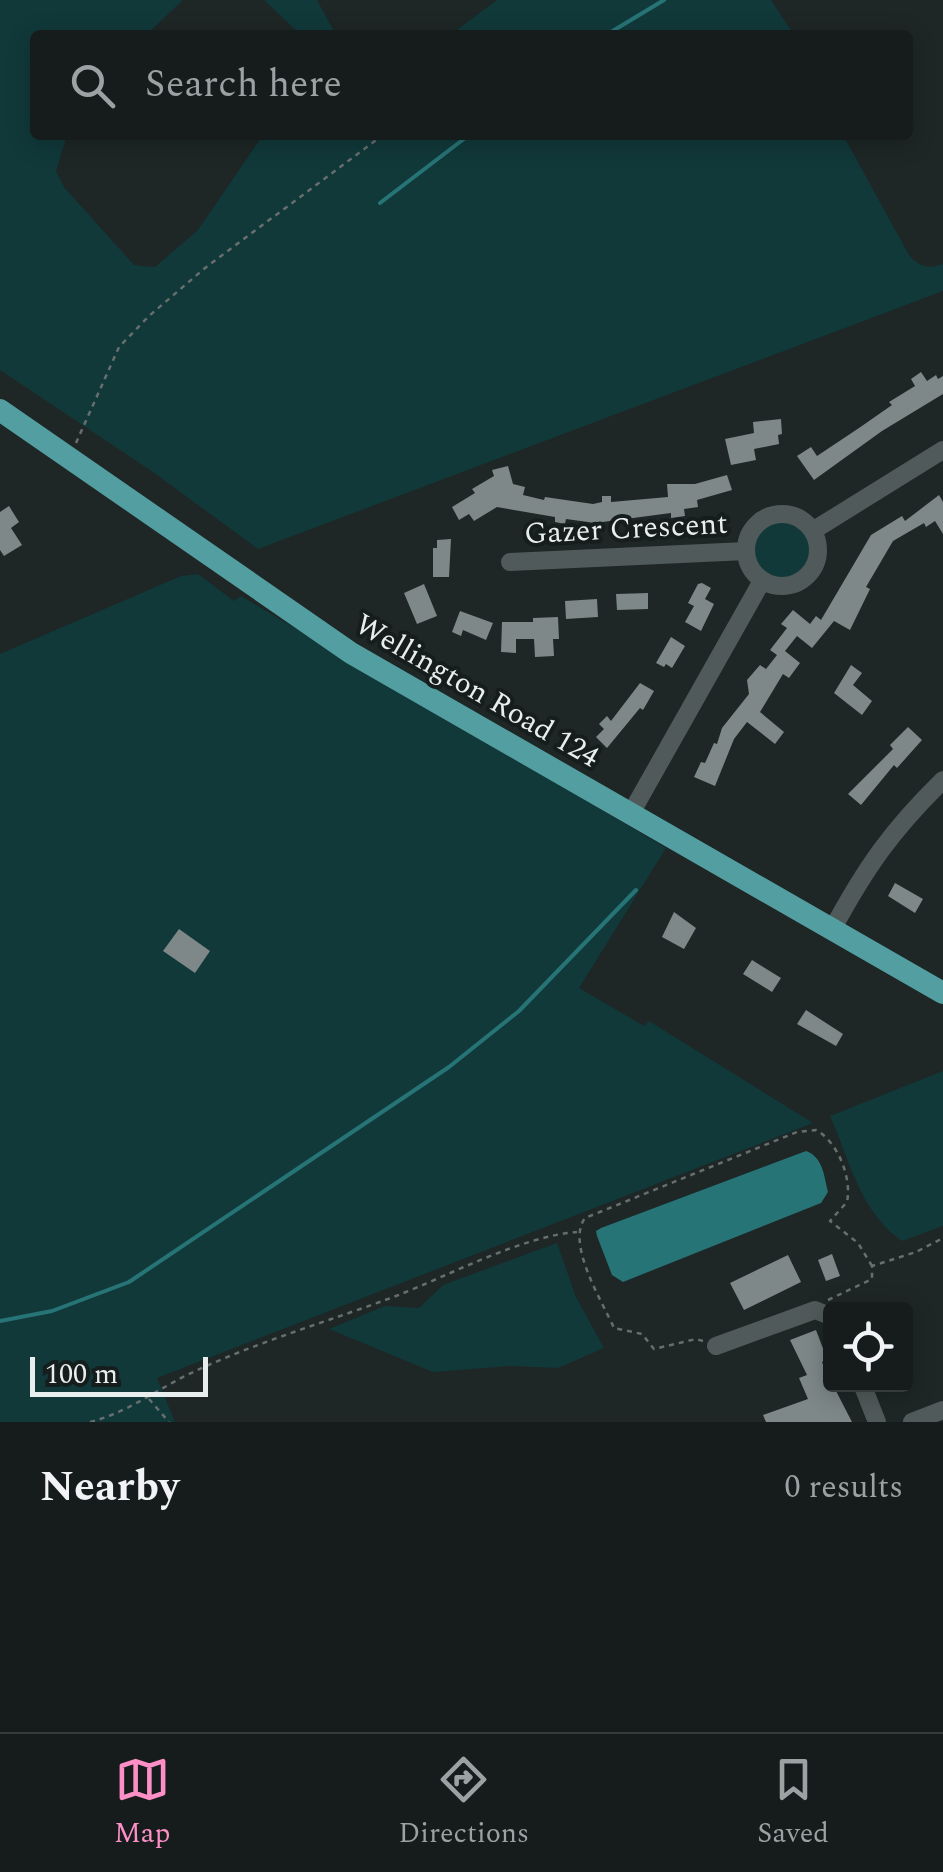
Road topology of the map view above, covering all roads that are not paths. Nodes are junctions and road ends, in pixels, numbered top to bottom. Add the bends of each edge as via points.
1 (0, 410) edge
2 (943, 450) edge
3 (814, 530) junction
4 (746, 551) junction
5 (510, 562) dead end
6 (762, 581) junction
7 (943, 780) edge
8 (630, 815) junction
9 (832, 930) junction
10 (943, 993) edge
11 (823, 1313) edge
12 (716, 1346) road end
13 (865, 1392) edge
14 (943, 1410) edge
15 (877, 1422) edge
16 (912, 1422) edge

1 - 8 main road, Wellington Road 124 via 350,653
2 - 3 street
3 - 4 street via 797,517 773,515 753,528
3 - 6 street via 818,558 802,582 775,587
4 - 5 street, Gazer Crescent
4 - 6 street
6 - 8 street
7 - 9 street via 876,853
8 - 9 main road, Wellington Road 124
9 - 10 main road, Wellington Road 124
11 - 12 street via 799,1315
13 - 15 street
14 - 16 street

